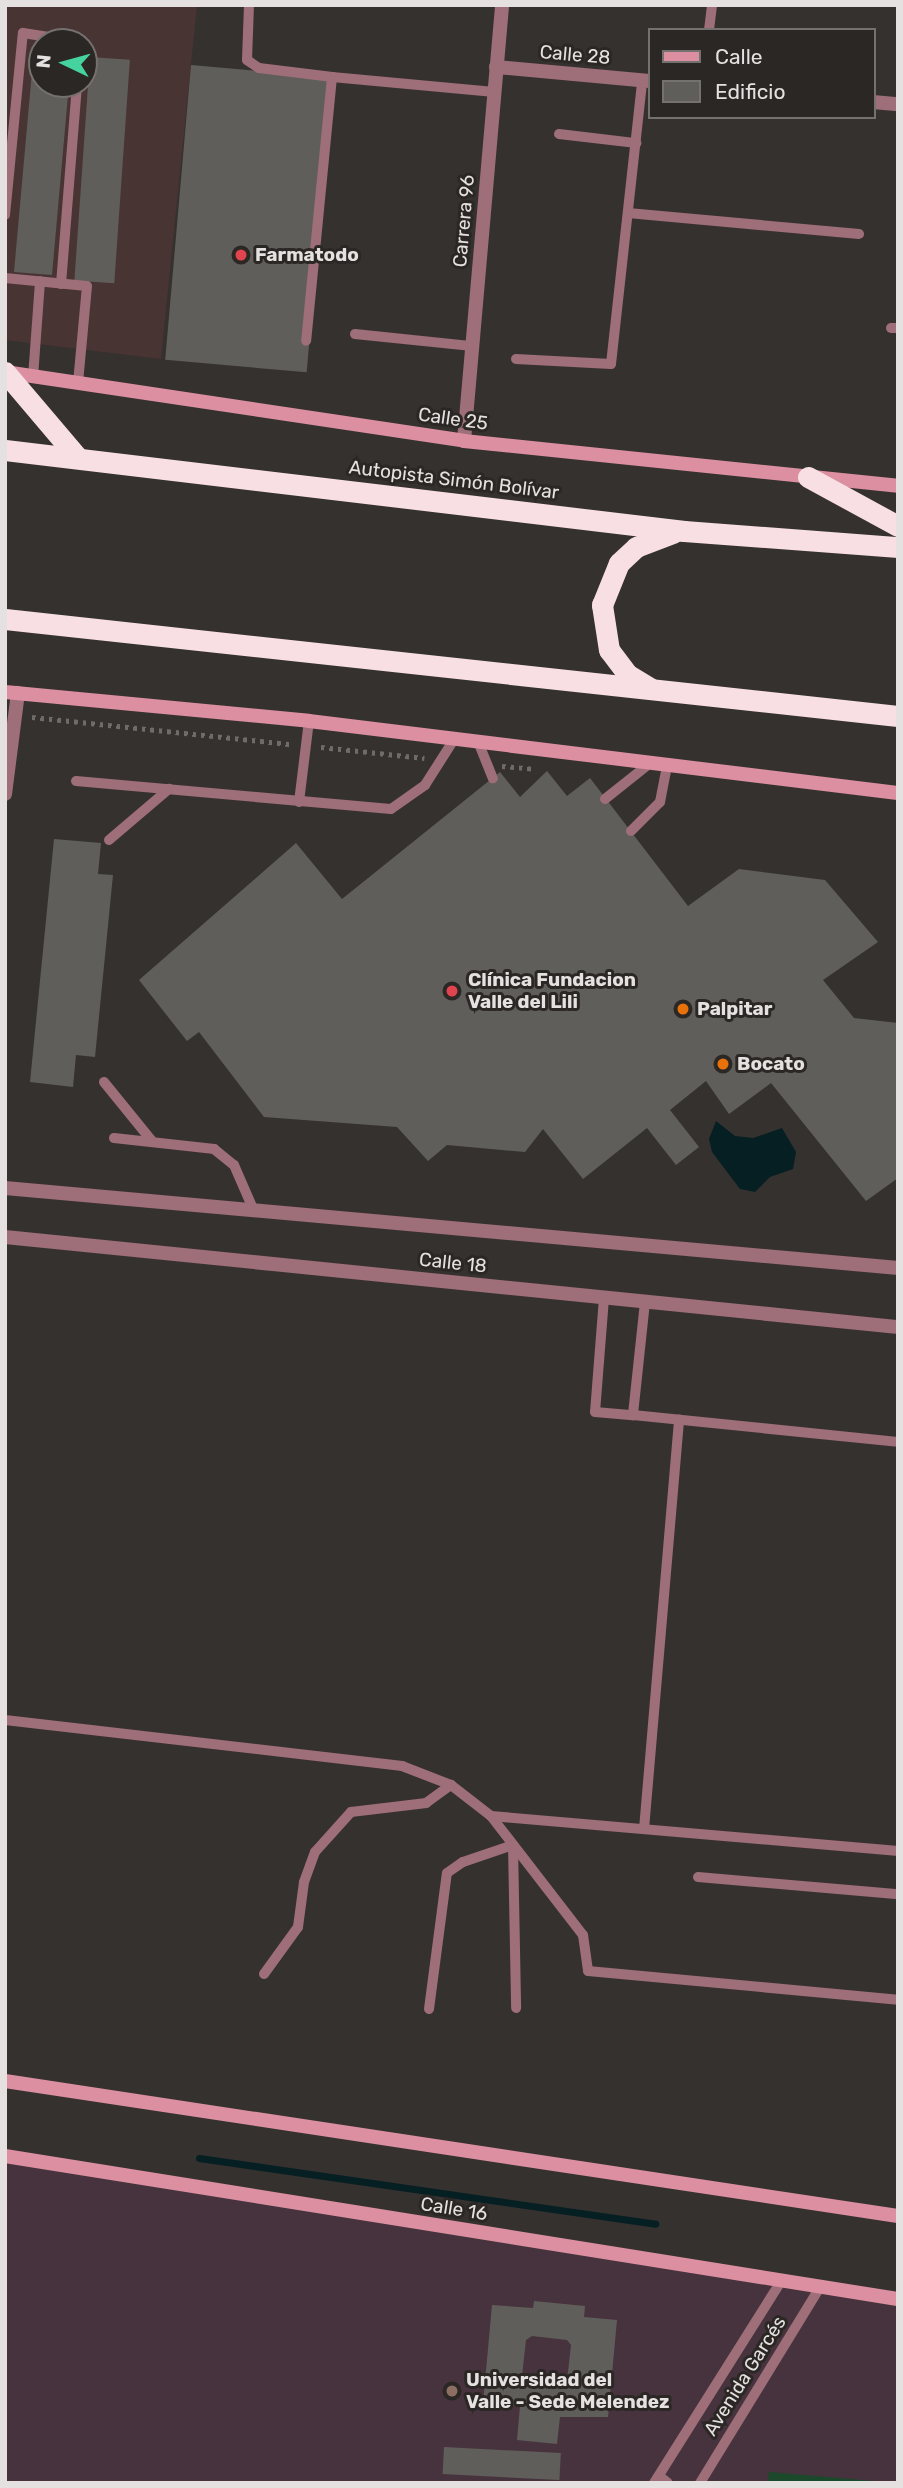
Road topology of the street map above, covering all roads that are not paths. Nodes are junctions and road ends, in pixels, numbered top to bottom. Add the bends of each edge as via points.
1 (249, 5) edge
2 (502, 5) edge
3 (712, 5) edge
4 (709, 28) edge
5 (28, 34) edge
6 (496, 67) junction
7 (332, 77) junction
8 (645, 81) edge
9 (494, 92) junction
10 (76, 98) edge
11 (875, 102) edge
12 (898, 104) edge
13 (559, 134) dead end
14 (636, 143) junction
15 (628, 213) junction
16 (5, 215) edge
17 (859, 234) dead end
18 (5, 278) edge
19 (40, 281) junction
20 (61, 284) junction
21 (355, 334) dead end
22 (306, 341) dead end
23 (472, 345) junction
24 (516, 359) dead end
25 (5, 372) edge
26 (33, 377) junction
27 (78, 383) junction
28 (464, 441) junction
29 (5, 450) edge
30 (77, 457) junction
31 (808, 477) junction
32 (898, 486) edge
33 (898, 526) edge
34 (684, 531) junction
35 (898, 547) edge
36 (5, 619) edge
37 (12, 693) edge
38 (669, 694) junction
39 (898, 716) edge
40 (309, 721) junction
41 (453, 741) junction
42 (479, 744) junction
43 (649, 764) junction
44 (667, 767) junction
45 (493, 778) dead end
46 (76, 780) dead end
47 (169, 789) junction
48 (898, 793) edge
49 (5, 794) edge
50 (605, 799) dead end
51 (299, 802) junction
52 (631, 831) dead end
53 (109, 840) dead end
54 (104, 1082) dead end
55 (114, 1138) dead end
56 (152, 1141) junction
57 (5, 1188) edge
58 (254, 1211) junction
59 (5, 1237) edge
60 (898, 1268) edge
61 (604, 1298) junction
62 (645, 1301) junction
63 (898, 1327) edge
64 (633, 1415) junction
65 (679, 1419) junction
66 (898, 1442) edge
67 (5, 1720) edge
68 (451, 1785) junction
69 (491, 1816) junction
70 (644, 1829) junction
71 (513, 1845) junction
72 (898, 1851) edge
73 (698, 1877) dead end
74 (898, 1894) edge
75 (264, 1974) dead end
76 (898, 2000) edge
77 (516, 2008) dead end
78 (429, 2009) dead end
79 (5, 2081) edge
80 (7, 2156) edge
81 (898, 2216) edge
82 (781, 2281) junction
83 (820, 2287) junction
84 (898, 2299) edge
85 (657, 2479) edge
86 (668, 2483) edge
87 (699, 2483) edge

1 - 7 lane via 247,60 259,68
2 - 6 street, Carrera 96
3 - 4 lane
5 - 16 lane via 23,33
6 - 8 street, Calle 28
6 - 9 street, Carrera 96
7 - 9 lane
7 - 22 lane
8 - 14 lane
9 - 23 street, Carrera 96
10 - 20 lane
11 - 12 street
13 - 14 lane
14 - 15 lane
15 - 17 lane
15 - 24 lane via 611,364
18 - 19 lane
19 - 20 lane
19 - 26 lane
20 - 27 lane via 87,286
21 - 23 lane
23 - 28 street, Carrera 96
25 - 26 street, Calle 25
25 - 30 highway
26 - 27 street, Calle 25
27 - 28 street, Calle 25
28 - 31 street, Calle 25
29 - 30 highway, Autopista Simón Bolívar
30 - 34 highway, Autopista Simón Bolívar
31 - 32 street, Calle 25
31 - 33 highway
34 - 35 highway, Autopista Simón Bolívar
34 - 38 highway via 657,537 628,555 611,576 602,605 604,636 617,663 640,684
36 - 38 highway
37 - 40 street
37 - 49 street
38 - 39 highway
40 - 41 street
40 - 51 lane
41 - 42 street
41 - 51 lane via 425,785 391,809
42 - 43 street
42 - 45 lane
43 - 44 street
43 - 50 lane
44 - 48 street
44 - 52 lane via 660,802
46 - 47 lane
47 - 51 lane
47 - 53 lane
54 - 56 lane
55 - 56 lane
56 - 58 lane via 200,1146 224,1155 246,1182
57 - 58 street, Calle 18
58 - 60 street, Calle 18
59 - 61 street, Calle 18
61 - 62 street, Calle 18
61 - 64 lane via 595,1412
62 - 63 street, Calle 18
62 - 64 lane
64 - 65 lane
65 - 66 lane
65 - 70 lane
67 - 68 lane via 402,1766
68 - 69 lane
68 - 75 lane via 426,1803 351,1812 315,1852 304,1882 298,1927
69 - 70 lane
69 - 71 lane
70 - 72 lane
71 - 76 lane via 583,1935 588,1971
71 - 77 lane
71 - 78 lane via 463,1862 447,1873
73 - 74 lane
79 - 81 street
80 - 82 street, Calle 16
82 - 83 street, Calle 16
82 - 85 lane, Avenida Garcés
83 - 84 street, Calle 16
83 - 87 lane, Avenida Garcés
85 - 86 lane

